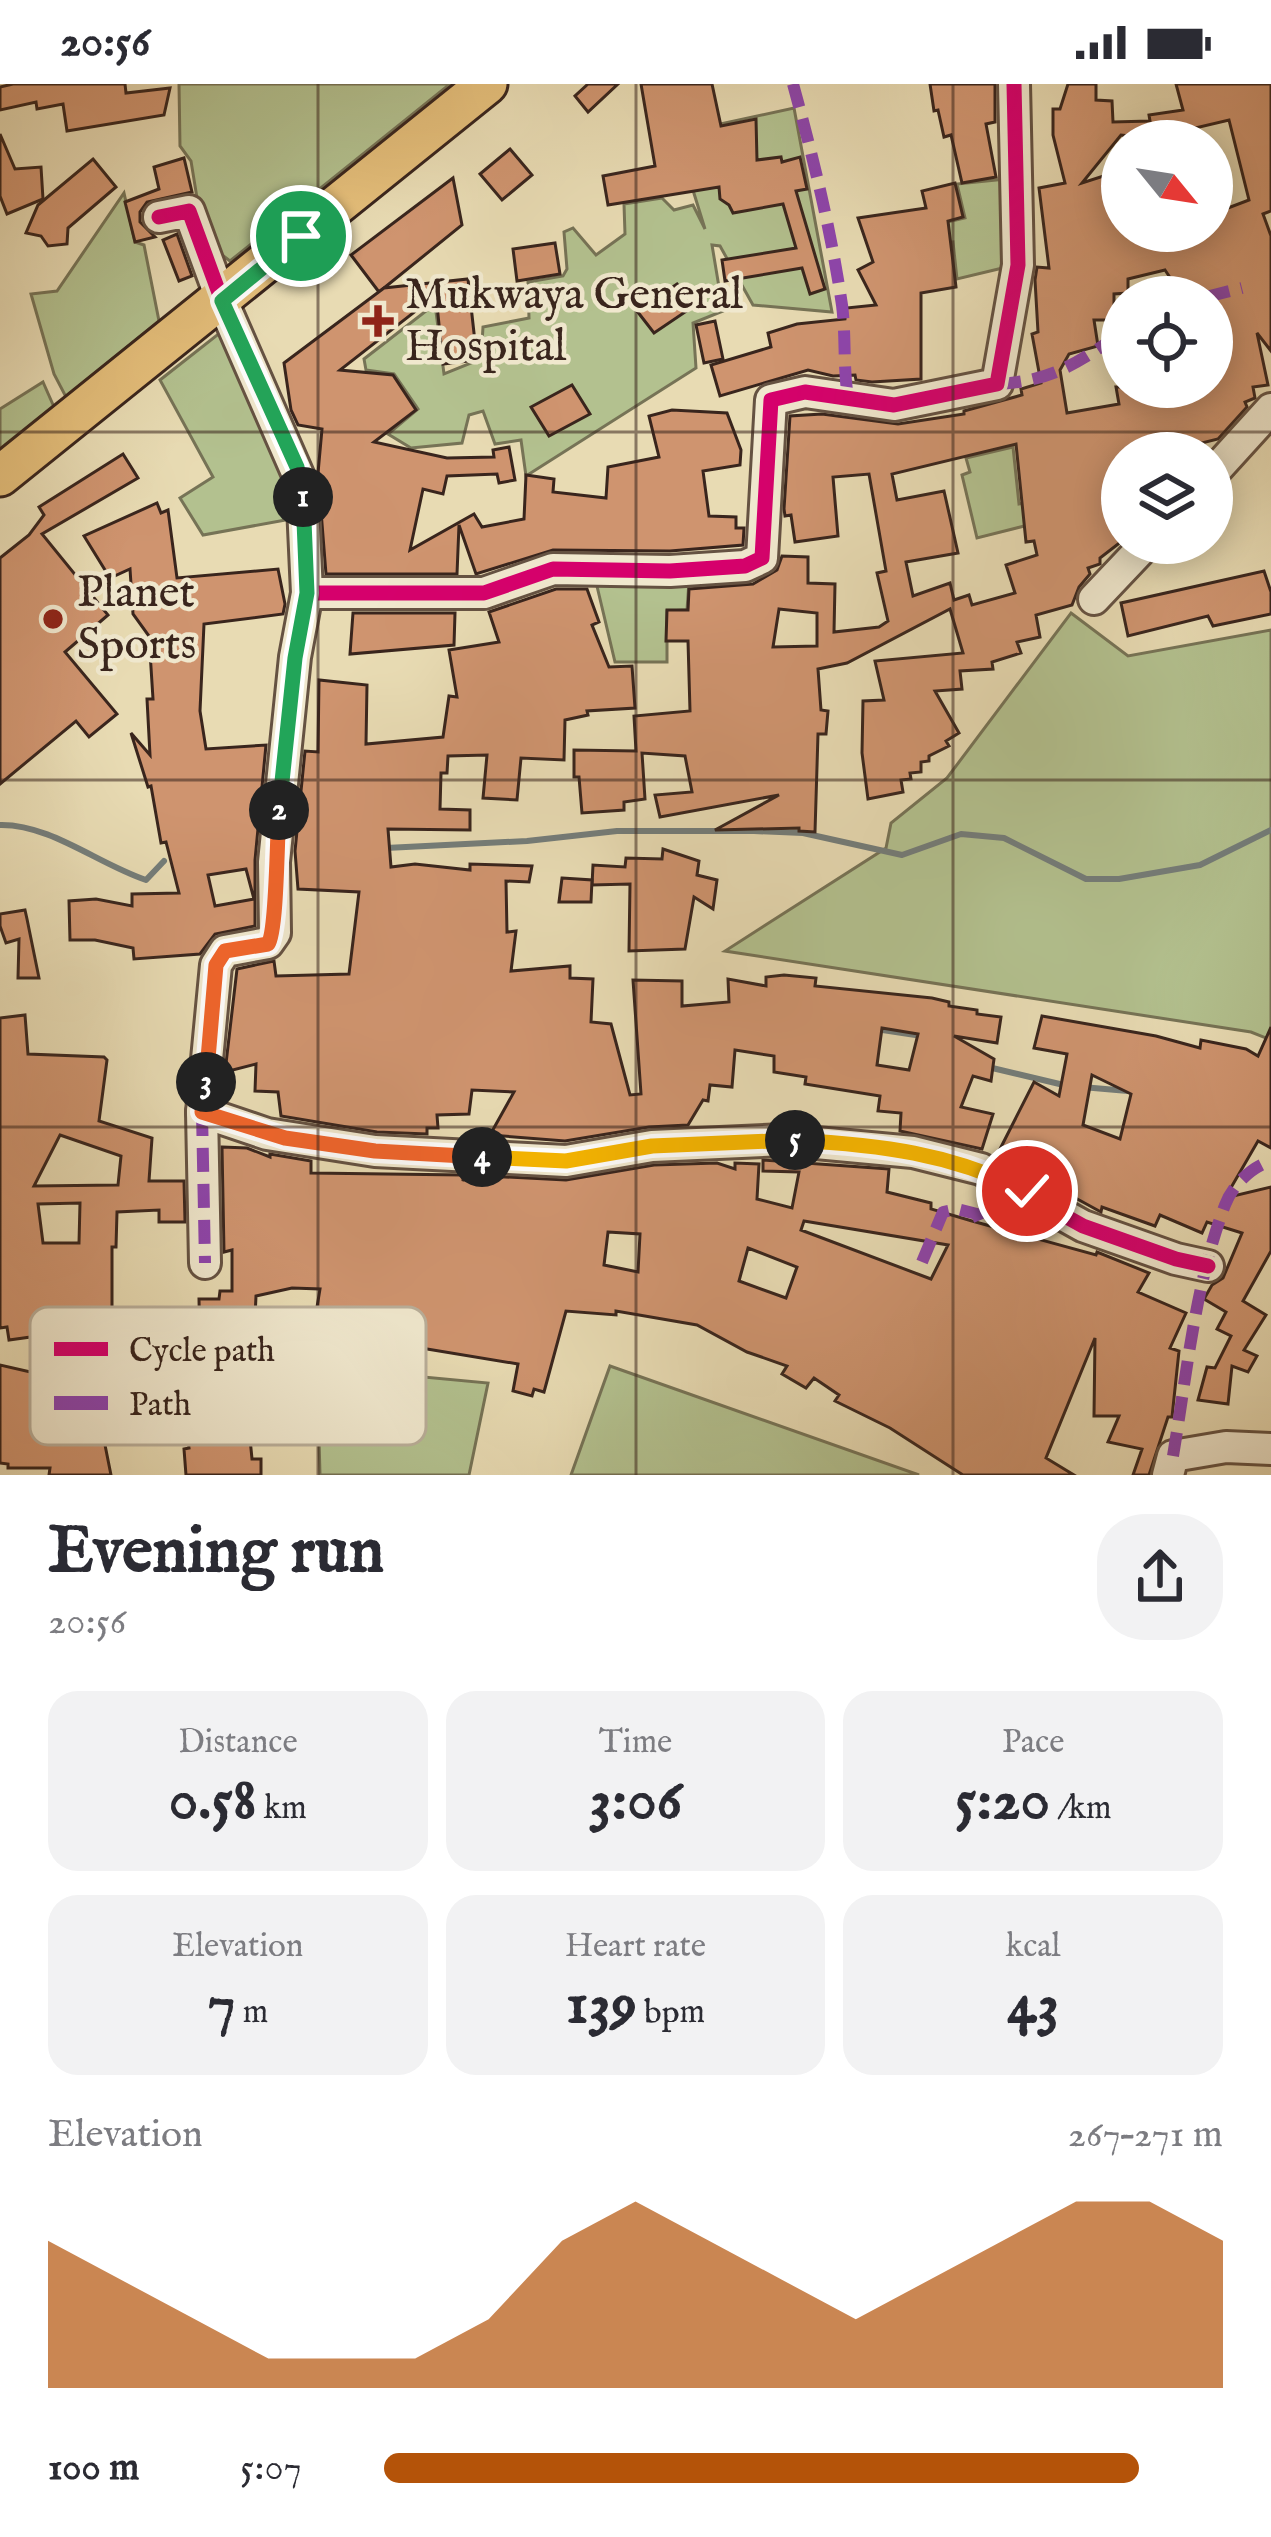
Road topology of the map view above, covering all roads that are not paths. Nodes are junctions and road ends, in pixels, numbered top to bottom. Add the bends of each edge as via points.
1 (487, 84) edge
2 (1014, 84) edge
3 (159, 217) dead end
4 (222, 301) junction
5 (1271, 409) edge
6 (1233, 451) edge
7 (0, 476) edge
8 (1127, 564) edge
9 (307, 593) junction
10 (1094, 599) dead end
11 (202, 1112) junction
12 (205, 1263) dead end
13 (1208, 1266) dead end
14 (1271, 1449) edge
15 (1170, 1465) edge

1 - 4 main road
2 - 9 street via 1018,265 997,384 893,405 805,392 771,400 762,558 670,571 553,569 484,593
3 - 4 street via 189,212
4 - 7 main road
4 - 9 street via 302,484
5 - 6 street
8 - 10 street
9 - 11 street via 274,862 275,933 268,944 225,951 216,965
11 - 12 street
11 - 13 street via 267,1134 375,1151 566,1161 652,1146 784,1139 913,1152 981,1168 1083,1226
14 - 15 street via 1226,1448

